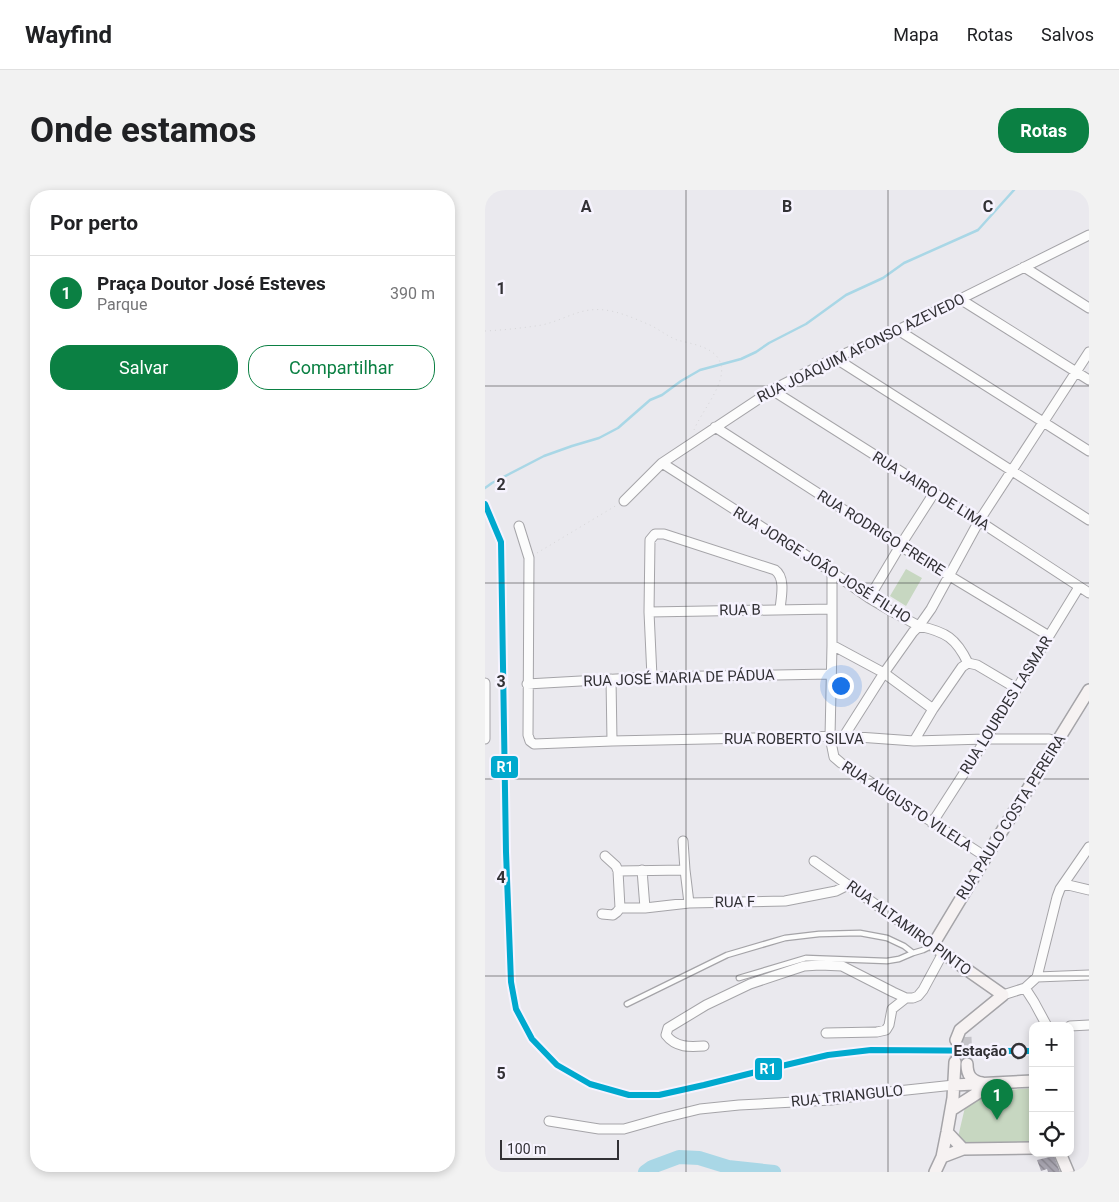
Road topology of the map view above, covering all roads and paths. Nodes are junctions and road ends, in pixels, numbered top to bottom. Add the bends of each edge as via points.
1 (1088, 236) edge
2 (1024, 267) junction
3 (960, 299) junction
4 (1089, 308) edge
5 (898, 330) junction
6 (485, 331) edge
7 (1089, 352) edge
8 (835, 358) junction
9 (1076, 372) junction
10 (1089, 380) edge
11 (772, 390) junction
12 (1043, 423) junction
13 (715, 427) junction
14 (694, 430) dead end
15 (1089, 451) edge
16 (663, 463) junction
17 (1012, 471) junction
18 (934, 493) junction
19 (624, 501) joint
20 (1089, 520) edge
21 (979, 521) junction
22 (519, 526) dead end
23 (900, 546) junction
24 (529, 558) junction
25 (831, 572) junction
26 (949, 575) junction
27 (1079, 587) junction
28 (1089, 593) edge
29 (869, 598) junction
30 (780, 609) junction
31 (832, 609) junction
32 (649, 612) junction
33 (919, 626) junction
34 (1049, 636) junction
35 (832, 644) junction
36 (968, 663) junction
37 (884, 673) junction
38 (831, 674) junction
39 (652, 678) junction
40 (611, 679) junction
41 (485, 683) edge
42 (527, 684) junction
43 (1016, 688) junction
44 (1089, 690) edge
45 (933, 709) junction
46 (844, 736) junction
47 (830, 737) junction
48 (485, 738) edge
49 (986, 739) junction
50 (613, 740) junction
51 (914, 742) junction
52 (1057, 742) junction
53 (932, 823) junction
54 (683, 841) dead end
55 (1089, 847) edge
56 (605, 856) dead end
57 (986, 857) junction
58 (814, 861) dead end
59 (642, 870) junction
60 (685, 870) junction
61 (618, 871) junction
62 (1064, 884) junction
63 (848, 885) junction
64 (1089, 890) edge
65 (689, 903) junction
66 (620, 908) junction
67 (645, 908) junction
68 (602, 914) dead end
69 (933, 945) junction
70 (913, 952) junction
71 (943, 953) junction
72 (1089, 975) edge
73 (1037, 976) junction
74 (739, 978) dead end
75 (1025, 988) junction
76 (1003, 996) junction
77 (907, 998) junction
78 (627, 1004) dead end
79 (1045, 1022) edge
80 (1089, 1025) edge
81 (1074, 1026) edge
82 (826, 1033) dead end
83 (961, 1038) tunnel mouth
84 (704, 1046) dead end
85 (1029, 1081) edge
86 (991, 1084) junction
87 (954, 1085) junction
88 (951, 1110) junction
89 (549, 1122) dead end
90 (947, 1132) junction
91 (1029, 1148) edge
92 (963, 1149) junction
93 (942, 1157) junction
94 (1062, 1157) edge
95 (936, 1170) edge
96 (1068, 1172) edge

1 - 2 street, RUA JOAQUIM AFONSO AZEVEDO
2 - 3 street, RUA JOAQUIM AFONSO AZEVEDO
2 - 4 street
3 - 5 street, RUA JOAQUIM AFONSO AZEVEDO
3 - 9 street
5 - 8 street, RUA JOAQUIM AFONSO AZEVEDO
5 - 12 street
6 - 14 path via 543,324 583,310 611,311 651,326 667,336 709,350 721,364 722,374
7 - 9 street
8 - 11 street, RUA JOAQUIM AFONSO AZEVEDO
8 - 17 street
9 - 10 street
9 - 12 street
11 - 13 street, RUA JOAQUIM AFONSO AZEVEDO
11 - 18 street, RUA JAIRO DE LIMA
12 - 15 street
12 - 17 street
13 - 16 street, RUA JOAQUIM AFONSO AZEVEDO
13 - 23 street, RUA RODRIGO FREIRE
16 - 19 street, RUA JOAQUIM AFONSO AZEVEDO
16 - 25 street, RUA JORGE JOÃO JOSÉ FILHO
17 - 20 street
17 - 21 street
18 - 21 street, RUA JAIRO DE LIMA
18 - 23 street
19 - 24 path
21 - 26 street
21 - 27 street, RUA JAIRO DE LIMA
22 - 24 street
23 - 26 street, RUA RODRIGO FREIRE
23 - 29 street
24 - 42 street
25 - 29 street, RUA JORGE JOÃO JOSÉ FILHO
25 - 31 street, RUA AUGUSTO VILELA
26 - 33 street
26 - 34 street, RUA RODRIGO FREIRE
27 - 28 street, RUA JAIRO DE LIMA
27 - 34 street, RUA LOURDES LASMAR
29 - 33 street, RUA JORGE JOÃO JOSÉ FILHO
30 - 31 street, RUA B
30 - 32 street, RUA B
30 - 32 street via 780,573 664,534 655,534 650,540
31 - 35 street, RUA AUGUSTO VILELA
32 - 39 street
33 - 36 street via 933,629 953,640
33 - 37 street, RUA JORGE JOÃO JOSÉ FILHO
34 - 43 street, RUA LOURDES LASMAR
35 - 37 street
35 - 38 street, RUA AUGUSTO VILELA
36 - 43 street
36 - 45 street
37 - 45 street
37 - 46 street, RUA JORGE JOÃO JOSÉ FILHO
38 - 39 street, RUA JOSÉ MARIA DE PÁDUA
38 - 47 street, RUA AUGUSTO VILELA
39 - 40 street, RUA JOSÉ MARIA DE PÁDUA
40 - 42 street, RUA JOSÉ MARIA DE PÁDUA
40 - 50 street
41 - 48 street
42 - 50 street, RUA ROBERTO SILVA via 530,742
43 - 49 street, RUA LOURDES LASMAR
44 - 52 street, RUA PAULO COSTA PEREIRA
45 - 51 street
46 - 47 street, RUA ROBERTO SILVA
46 - 51 street, RUA ROBERTO SILVA
47 - 50 street, RUA ROBERTO SILVA
47 - 53 street, RUA AUGUSTO VILELA via 835,757 841,763
49 - 51 street, RUA ROBERTO SILVA
49 - 52 street, RUA ROBERTO SILVA via 1049,739
49 - 53 street, RUA LOURDES LASMAR
52 - 57 street, RUA PAULO COSTA PEREIRA
53 - 57 street, RUA AUGUSTO VILELA
54 - 60 street
55 - 62 street
56 - 61 street
57 - 69 street, RUA PAULO COSTA PEREIRA
58 - 63 street, RUA ALTAMIRO PINTO
59 - 60 street
59 - 61 street
59 - 67 street
60 - 65 street
61 - 66 street
62 - 64 street
62 - 73 street via 1057,897
63 - 65 street, RUA F via 836,891 785,901
63 - 69 street, RUA ALTAMIRO PINTO
65 - 67 street, RUA F
66 - 67 street, RUA F
66 - 68 street, RUA F via 613,915
69 - 70 lane
69 - 71 street, RUA ALTAMIRO PINTO
70 - 74 lane via 887,961 806,958
70 - 78 lane via 887,938 860,933 785,938 727,955
71 - 76 street, RUA ALTAMIRO PINTO
71 - 77 street via 921,994
72 - 73 street
73 - 75 street
75 - 76 street
75 - 79 street
76 - 83 street via 960,1030
77 - 82 street via 892,1008 886,1030
77 - 84 street via 842,966 804,966 750,984 668,1028 666,1035 670,1040 685,1048
80 - 81 street
85 - 86 street
86 - 87 street
86 - 87 street via 973,1080 961,1063
86 - 88 street
87 - 88 street
87 - 89 street, RUA TRIANGULO via 831,1100 700,1109 625,1129
88 - 90 street
90 - 92 street
90 - 93 street
91 - 92 street
92 - 93 street
93 - 95 street
94 - 96 street

